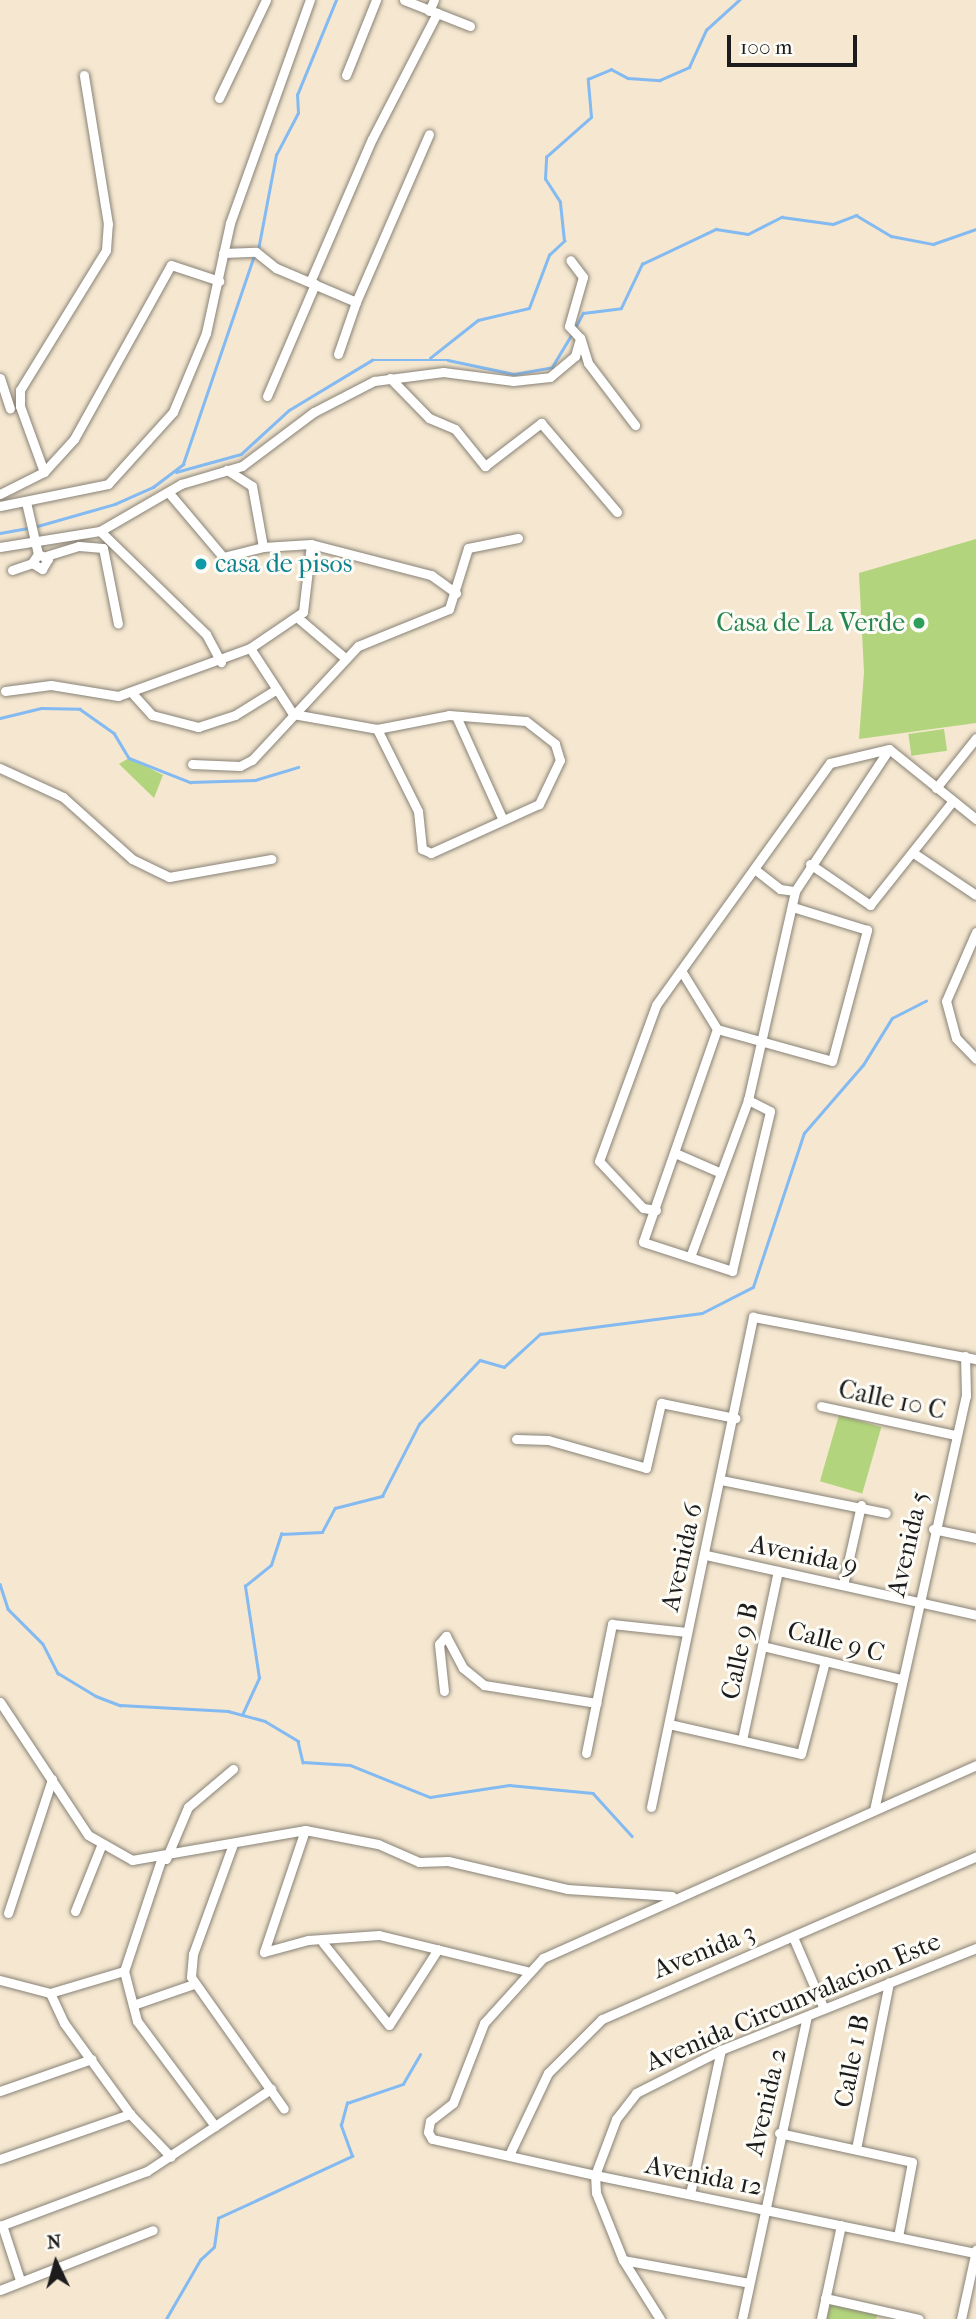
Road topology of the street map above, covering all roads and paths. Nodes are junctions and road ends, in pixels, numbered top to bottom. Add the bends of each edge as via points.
1 (266, 0) edge
2 (310, 0) edge
3 (376, 0) edge
4 (404, 0) edge
5 (434, 0) edge
6 (433, 12) junction
7 (470, 26) dead end
8 (84, 75) dead end
9 (346, 75) dead end
10 (219, 98) dead end
11 (429, 134) dead end
12 (223, 253) junction
13 (570, 260) dead end
14 (219, 281) junction
15 (312, 283) junction
16 (356, 302) junction
17 (580, 338) junction
18 (338, 354) dead end
19 (0, 378) edge
20 (390, 378) junction
21 (267, 396) dead end
22 (10, 408) edge
23 (635, 425) dead end
24 (227, 470) junction
25 (44, 472) junction
26 (169, 493) junction
27 (0, 494) edge
28 (26, 502) junction
29 (0, 506) edge
30 (617, 512) dead end
31 (100, 531) junction
32 (34, 538) junction
33 (518, 538) dead end
34 (311, 544) junction
35 (0, 547) edge
36 (263, 547) junction
37 (42, 555) junction
38 (32, 564) junction
39 (12, 570) dead end
40 (456, 593) junction
41 (298, 618) junction
42 (118, 624) dead end
43 (250, 648) junction
44 (345, 658) junction
45 (221, 662) junction
46 (277, 689) junction
47 (5, 691) dead end
48 (132, 693) junction
49 (293, 714) junction
50 (456, 716) junction
51 (377, 729) junction
52 (976, 738) edge
53 (889, 749) junction
54 (192, 764) dead end
55 (0, 768) edge
56 (936, 788) junction
57 (951, 803) junction
58 (502, 818) junction
59 (976, 819) edge
60 (915, 854) junction
61 (271, 859) dead end
62 (810, 864) junction
63 (757, 870) junction
64 (795, 891) junction
65 (976, 895) edge
66 (796, 908) junction
67 (976, 932) edge
68 (682, 972) junction
69 (717, 1029) junction
70 (760, 1044) junction
71 (976, 1059) edge
72 (748, 1101) junction
73 (675, 1153) junction
74 (721, 1173) junction
75 (656, 1210) junction
76 (691, 1257) junction
77 (965, 1356) junction
78 (976, 1359) edge
79 (821, 1406) dead end
80 (735, 1418) junction
81 (955, 1435) junction
82 (516, 1439) dead end
83 (721, 1480) junction
84 (862, 1505) junction
85 (886, 1513) dead end
86 (933, 1529) junction
87 (976, 1538) edge
88 (706, 1555) junction
89 (778, 1571) junction
90 (843, 1585) junction
91 (917, 1601) junction
92 (976, 1615) edge
93 (687, 1632) junction
94 (762, 1646) junction
95 (825, 1661) junction
96 (900, 1679) junction
97 (444, 1691) dead end
98 (0, 1702) edge
99 (597, 1703) junction
100 (669, 1724) junction
101 (742, 1740) junction
102 (586, 1753) dead end
103 (976, 1765) edge
104 (233, 1769) dead end
105 (51, 1779) junction
106 (651, 1807) dead end
107 (874, 1810) junction
108 (305, 1830) junction
109 (233, 1844) junction
110 (101, 1846) junction
111 (976, 1856) edge
112 (163, 1859) junction
113 (673, 1896) junction
114 (75, 1912) dead end
115 (8, 1913) dead end
116 (793, 1937) junction
117 (323, 1943) junction
118 (976, 1948) edge
119 (438, 1950) junction
120 (124, 1971) junction
121 (527, 1971) junction
122 (0, 1980) edge
123 (889, 1982) junction
124 (194, 1984) junction
125 (50, 1993) junction
126 (133, 2005) junction
127 (824, 2009) junction
128 (807, 2017) junction
129 (721, 2050) junction
130 (92, 2060) junction
131 (271, 2089) junction
132 (0, 2091) edge
133 (284, 2109) dead end
134 (130, 2114) junction
135 (215, 2126) junction
136 (779, 2133) junction
137 (856, 2149) junction
138 (509, 2155) junction
139 (171, 2157) junction
140 (0, 2159) edge
141 (595, 2175) junction
142 (690, 2194) junction
143 (764, 2209) junction
144 (841, 2225) junction
145 (1, 2226) edge
146 (153, 2230) dead end
147 (898, 2237) junction
148 (976, 2250) edge
149 (623, 2260) junction
150 (20, 2280) junction
151 (749, 2283) junction
152 (0, 2290) edge
153 (825, 2298) junction
154 (882, 2315) edge
155 (660, 2319) edge
156 (742, 2319) edge
157 (821, 2319) edge
158 (919, 2319) edge
159 (961, 2319) edge

1 - 10 street
2 - 12 street
3 - 9 street
4 - 6 street
5 - 6 street
6 - 7 street
6 - 15 street via 372,139
8 - 22 street via 108,224 106,250
11 - 16 street
12 - 14 street
12 - 15 street via 256,252
13 - 17 street via 583,277 569,326
14 - 25 street via 171,265 74,439
14 - 28 street via 198,355 173,412 153,440 108,484
15 - 16 street
15 - 21 street
16 - 18 street
17 - 20 street via 565,367 538,380 443,372
17 - 23 street via 588,363
19 - 22 street
20 - 24 street via 335,400
20 - 30 street via 429,418 455,429 485,466 541,423
22 - 25 street
24 - 26 street
24 - 36 street via 252,486
25 - 27 street
26 - 31 street
26 - 36 street via 223,557
28 - 29 street
28 - 32 street
31 - 32 street
31 - 45 street via 206,634
32 - 35 street
32 - 37 street
33 - 40 street via 468,548
34 - 36 street
34 - 40 street via 431,575
34 - 41 street via 307,604
37 - 38 street
37 - 38 street via 46,567
37 - 42 street via 79,546 103,548
38 - 39 street
40 - 44 street via 449,609 373,636
41 - 43 street
41 - 44 street
43 - 45 street
43 - 46 street
44 - 49 street
45 - 48 street
46 - 48 street via 235,715 198,727 152,715
46 - 49 street
47 - 48 street via 51,685 109,697
49 - 51 street
49 - 54 street via 240,766
50 - 51 street
50 - 58 street
50 - 58 street via 526,722 555,744 560,760 546,794 539,803
51 - 58 street via 418,811 422,849 446,851
52 - 56 street
53 - 56 street
53 - 62 street
53 - 63 street via 830,763
55 - 61 street via 63,797 132,859 169,877
56 - 57 street
57 - 59 street
57 - 60 street
60 - 62 street via 870,905
60 - 65 street
62 - 64 street
63 - 64 street via 780,889
63 - 68 street
64 - 66 street
66 - 70 street
66 - 70 street via 867,930 832,1061
67 - 71 street via 946,1001 964,1053
68 - 69 street
68 - 75 street via 656,1005 600,1161 643,1208
69 - 70 street
69 - 73 street
70 - 72 street
72 - 74 street
72 - 76 street via 770,1111 732,1271
73 - 74 street
73 - 75 street
74 - 76 street
75 - 76 street via 643,1242
77 - 78 street
77 - 80 street, Avenida 6 via 752,1317
77 - 81 street, Avenida 5 via 968,1381
79 - 81 street, Calle 10 C
80 - 82 street via 661,1403 646,1468 548,1440
80 - 83 street, Avenida 6
81 - 86 street, Avenida 5
83 - 84 street
83 - 88 street, Avenida 6
84 - 85 street
84 - 90 street
86 - 87 street
86 - 91 street, Avenida 5
88 - 89 street, Avenida 9
88 - 93 street, Avenida 6
89 - 90 street, Avenida 9
89 - 94 street, Calle 9 B
90 - 91 street, Avenida 9
91 - 92 street, Avenida 9
91 - 96 street, Avenida 5
93 - 99 street via 612,1624
93 - 100 street, Avenida 6
94 - 95 street, Calle 9 C
94 - 101 street, Calle 9 B
95 - 96 street, Calle 9 C
95 - 101 street via 801,1754
96 - 107 street, Avenida 5
97 - 99 street via 439,1644 446,1636 463,1668 484,1685
98 - 105 street
99 - 102 street
100 - 101 street
100 - 106 street, Avenida 6
103 - 107 street
104 - 112 street via 188,1807
105 - 110 street
105 - 115 street
107 - 113 street
108 - 109 street via 280,1830
108 - 113 street via 379,1843 398,1857 448,1861 567,1889
108 - 117 street via 264,1952 308,1940
109 - 112 street
109 - 124 street via 193,1954
110 - 112 street via 132,1860
110 - 114 street
111 - 116 street, Avenida 3
112 - 120 street
113 - 121 street via 576,1940
116 - 127 street
116 - 138 street, Avenida 3 via 602,2019 548,2073
117 - 119 street via 379,1935
117 - 119 street via 389,2025
118 - 123 street, Avenida Circunvalacion Este
119 - 121 street
120 - 125 street
120 - 126 street
121 - 138 street, Avenida 12 via 484,2023 453,2103 430,2121 428,2132 432,2139
122 - 125 street
123 - 127 street, Avenida Circunvalacion Este
123 - 137 street, Calle 1 B
124 - 126 street
124 - 131 street
125 - 130 street
126 - 135 street via 137,2021
127 - 128 street, Avenida Circunvalacion Este
128 - 129 street, Avenida Circunvalacion Este
128 - 136 street, Avenida 2
129 - 141 street, Avenida Circunvalacion Este via 636,2093 616,2119
129 - 142 street
130 - 132 street
130 - 134 street
131 - 133 street
131 - 135 street
134 - 139 street
134 - 140 street
135 - 139 street
136 - 137 street
136 - 143 street, Avenida 2
137 - 147 street via 912,2162
138 - 141 street, Avenida 12
139 - 145 street
141 - 142 street, Avenida 12
141 - 149 street
142 - 143 street, Avenida 12
143 - 144 street, Avenida 12
143 - 151 street, Avenida 2
144 - 147 street, Avenida 12
144 - 153 street
145 - 150 street
146 - 150 street
147 - 148 street, Avenida 12
148 - 159 street
149 - 151 street
149 - 155 street
150 - 152 street
151 - 156 street, Avenida 2
153 - 154 street
153 - 157 street
154 - 158 street

